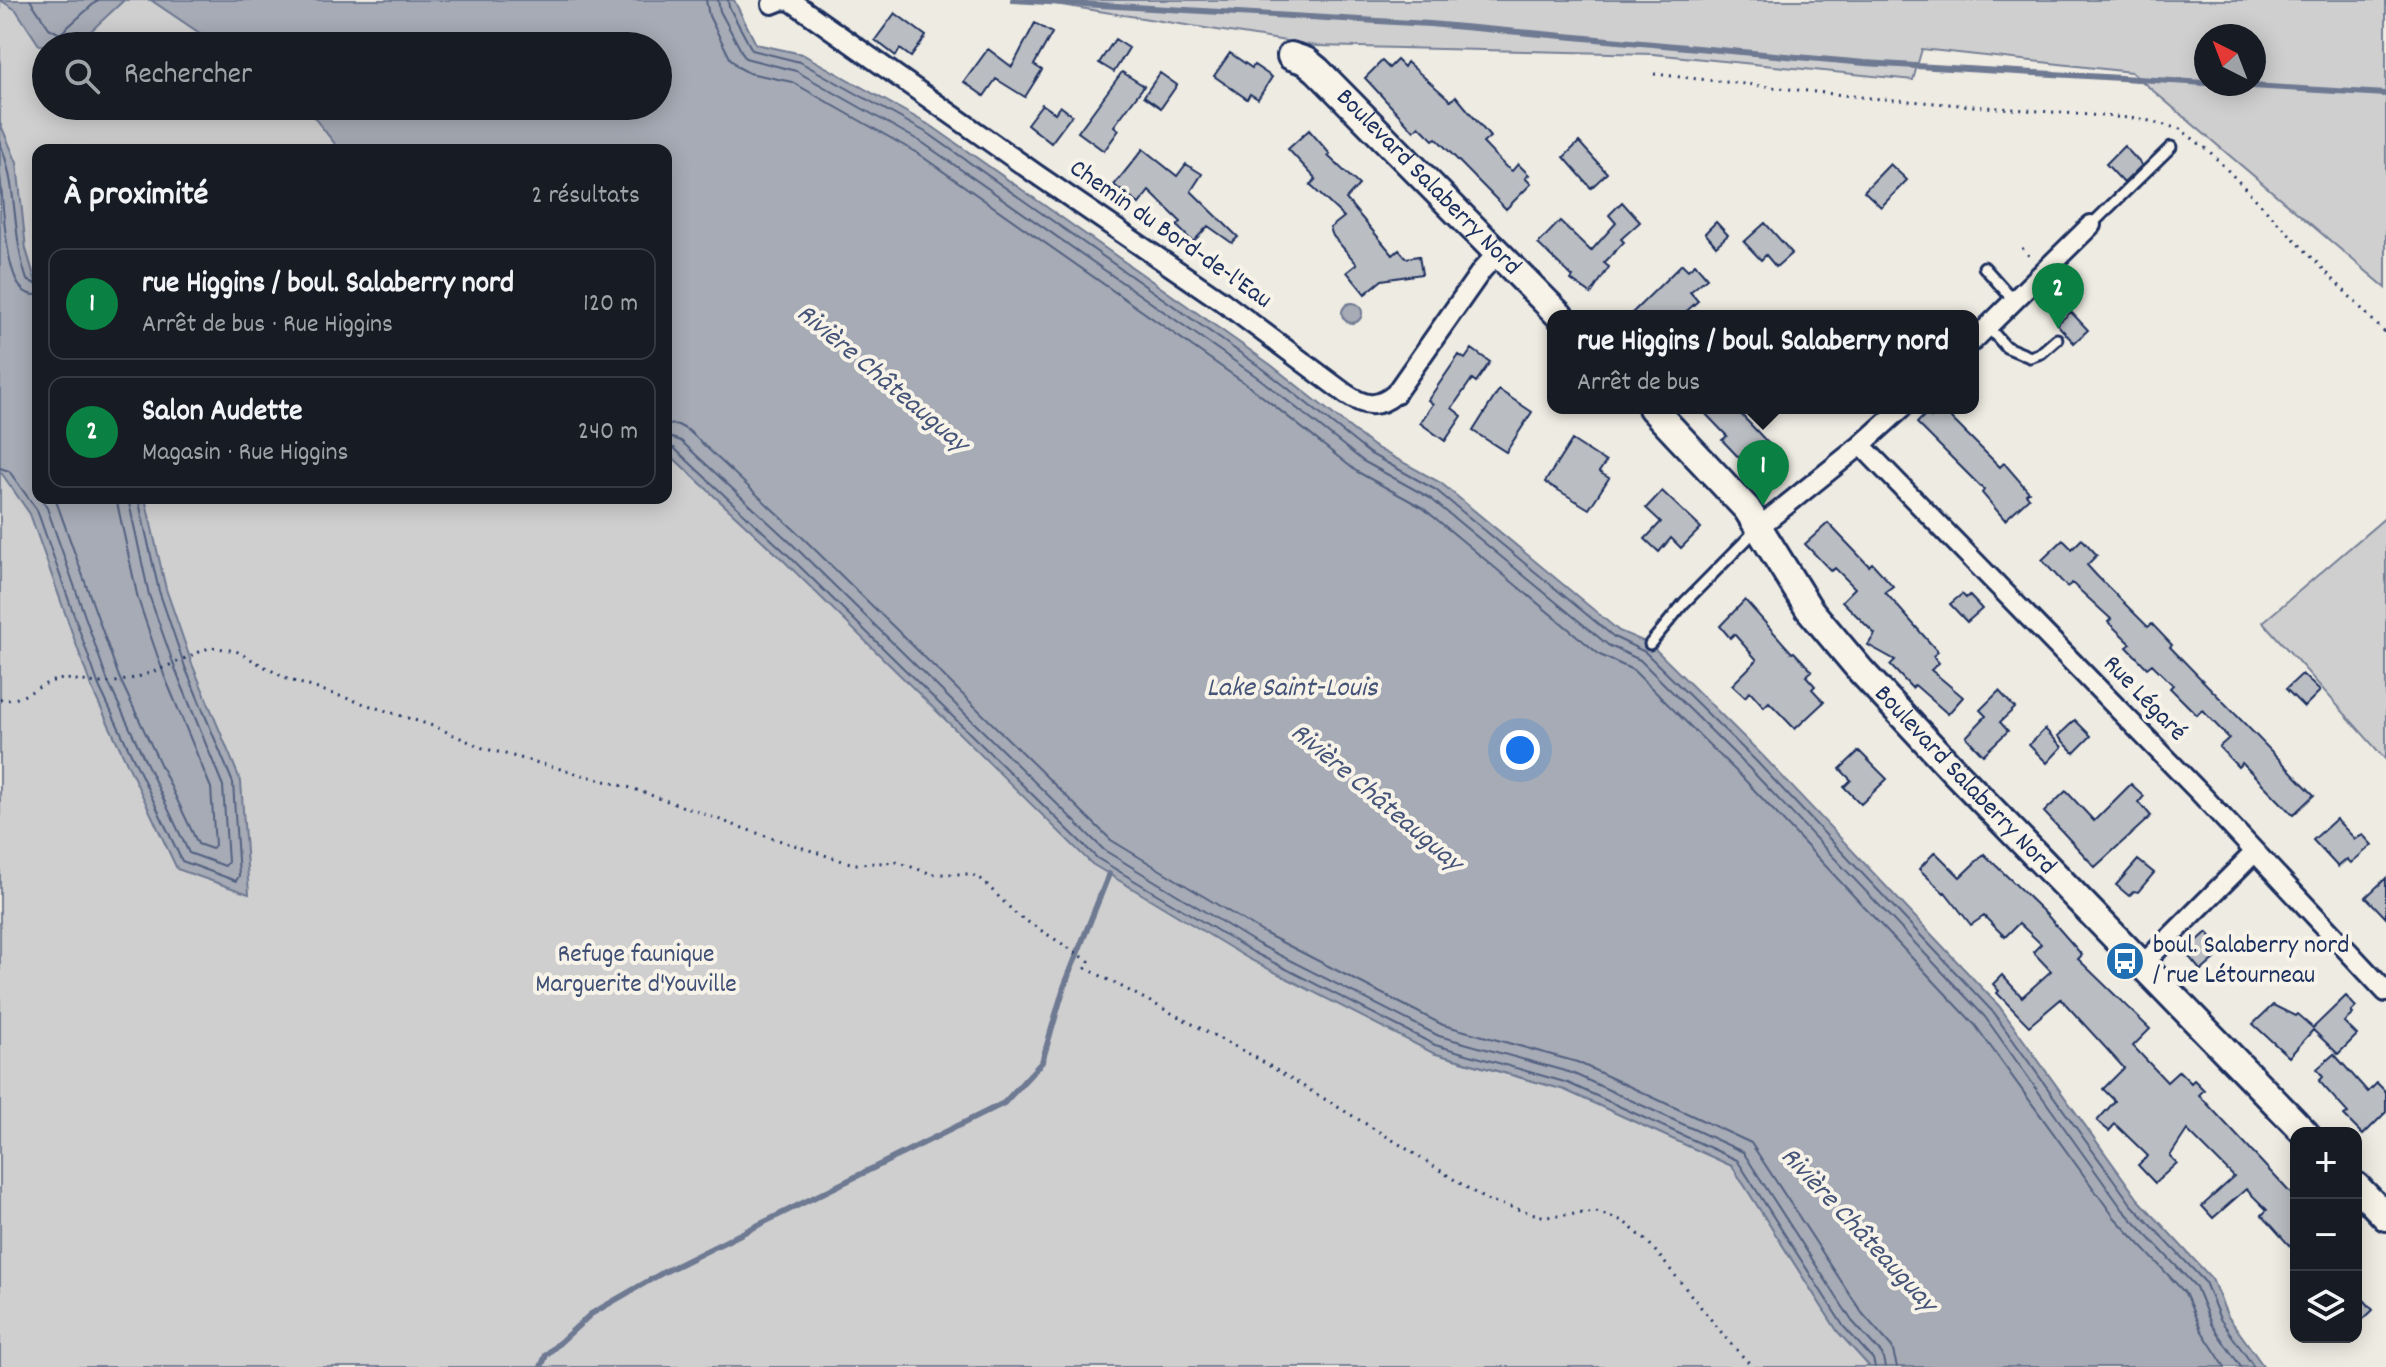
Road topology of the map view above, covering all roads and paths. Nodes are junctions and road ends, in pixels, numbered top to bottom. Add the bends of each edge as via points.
1 (782, 2) edge
2 (1291, 56) dead end
3 (1654, 74) dead end
4 (2171, 147) dead end
5 (2091, 225) joint
6 (2022, 248) dead end
7 (1497, 254) junction
8 (2028, 255) dead end
9 (1984, 267) dead end
10 (2015, 302) junction
11 (1554, 310) edge
12 (1988, 327) junction
13 (2386, 334) edge
14 (1979, 335) edge
15 (2057, 339) dead end
16 (1658, 414) edge
17 (1895, 414) edge
18 (1861, 445) junction
19 (1759, 527) junction
20 (1650, 644) dead end
21 (0, 699) edge
22 (2255, 852) junction
23 (2142, 965) junction
24 (2386, 992) edge
25 (2299, 1127) edge
26 (2362, 1192) edge
27 (2386, 1217) edge
28 (1753, 1367) edge

1 - 7 street, Chemin du Bord-de-l'Eau via 1152,251 1366,405 1395,394
2 - 7 street, Boulevard Salaberry Nord via 1317,70
3 - 13 path via 1870,98 2142,119 2180,129 2209,151
4 - 5 lane
5 - 10 street
6 - 8 path
7 - 11 street, Boulevard Salaberry Nord
9 - 10 lane
10 - 12 street
12 - 14 street
12 - 15 lane via 2006,347 2030,357
16 - 19 street, Boulevard Salaberry Nord
17 - 18 street
18 - 19 street
18 - 22 street, Rue Légaré
19 - 20 lane
19 - 23 street, Boulevard Salaberry Nord via 1809,609 1844,652
21 - 28 path via 16,699 59,679 122,681 220,647 287,679 436,727 483,748 631,788 846,862 897,862 932,874 980,878 1017,915 1089,961 1086,968 1253,1056 1486,1200 1536,1215 1596,1212 1623,1221 1648,1242
22 - 23 street
22 - 24 street, Rue Légaré
23 - 25 street, Boulevard Salaberry Nord
26 - 27 street

